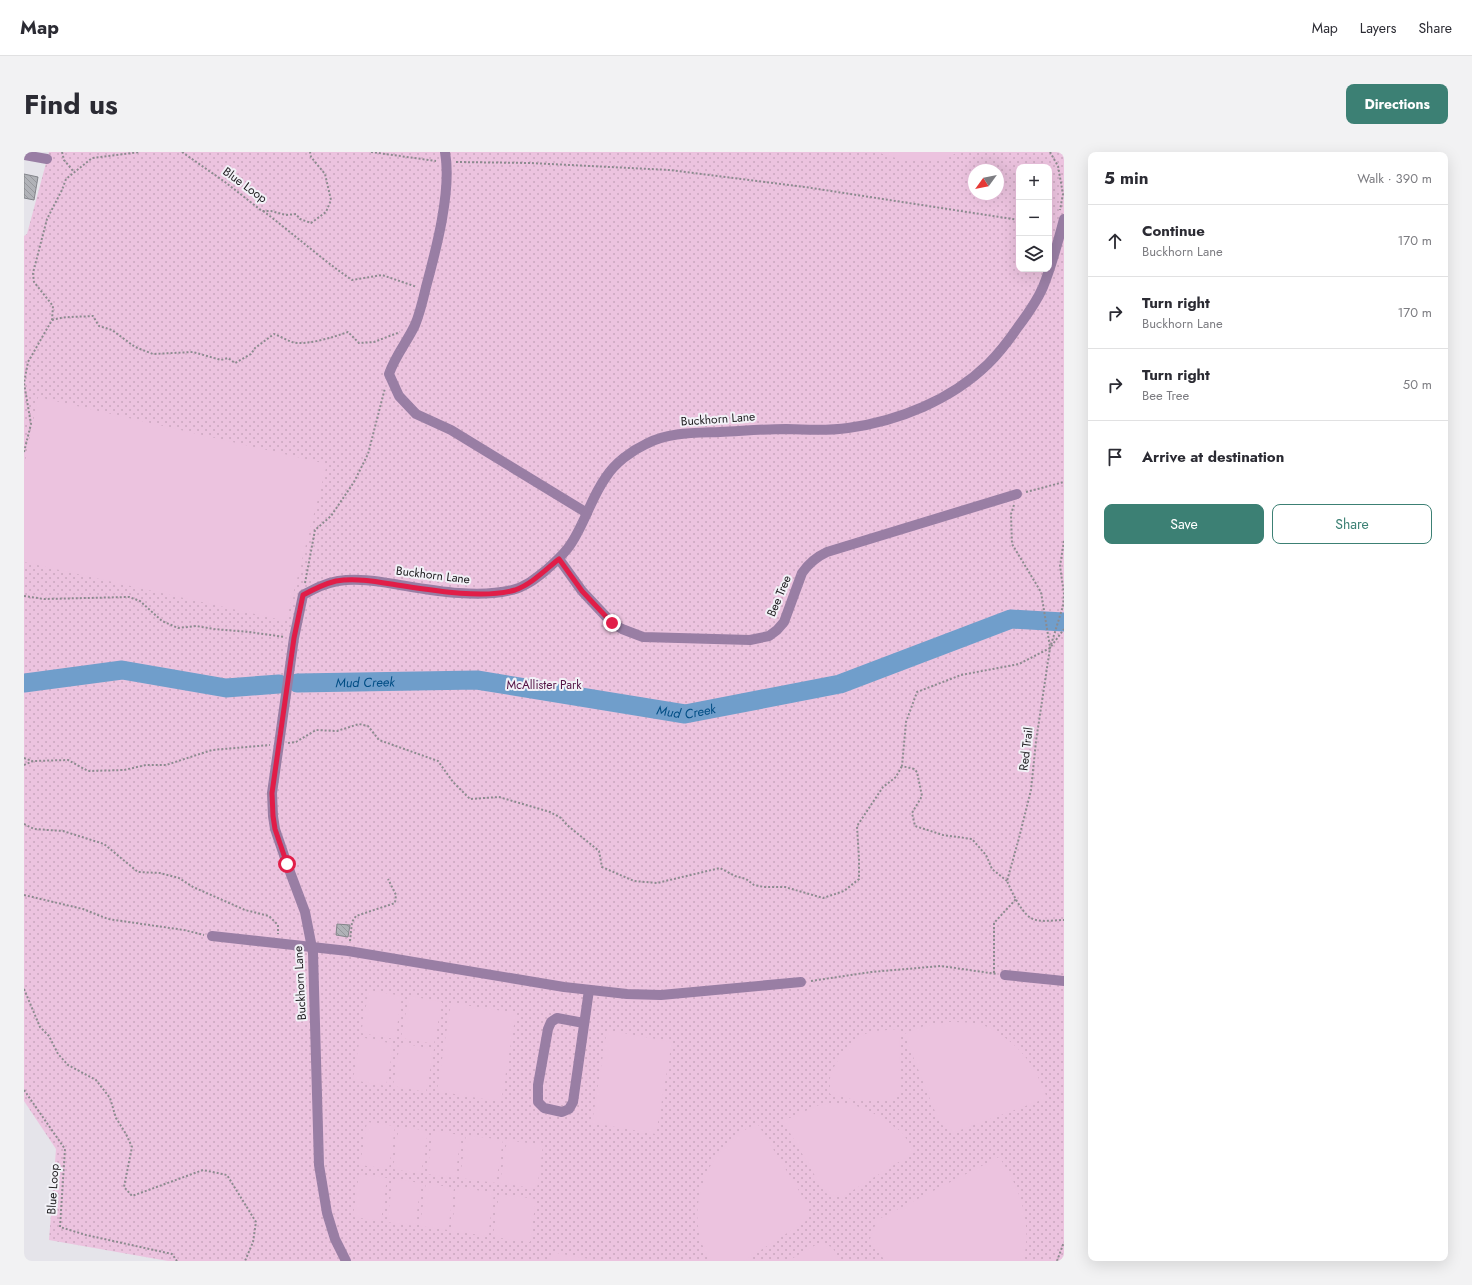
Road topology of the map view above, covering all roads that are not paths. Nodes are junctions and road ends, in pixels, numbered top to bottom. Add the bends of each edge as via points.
1 (24, 155) edge
2 (446, 157) edge
3 (47, 159) dead end
4 (1061, 217) edge
5 (1017, 494) road end
6 (587, 513) junction
7 (559, 559) junction
8 (212, 936) road end
9 (312, 947) junction
10 (1005, 975) road end
11 (1064, 981) edge
12 (801, 982) road end
13 (589, 990) junction
14 (584, 1023) junction
15 (346, 1261) edge

1 - 3 street
2 - 6 street via 443,214 426,290 414,327 389,374 399,396 416,414 451,430
4 - 6 street, Buckhorn Lane via 1056,252 1042,289 1024,319 989,363 948,395 896,417 848,428 693,433 657,439 635,450 614,466
5 - 7 street, Bee Tree via 819,556 802,573 784,622 769,636 750,640 643,637 633,634 612,623 582,591
6 - 7 street, Buckhorn Lane via 573,540
7 - 9 street, Buckhorn Lane via 535,579 514,590 486,594 468,594 366,580 323,584 303,595 294,638 272,793 275,829 305,912
8 - 9 street
9 - 13 street via 348,950
9 - 15 street, Buckhorn Lane via 320,1173 327,1214
10 - 11 street
12 - 13 street via 660,995
13 - 14 street
14 - 14 street via 573,1102 569,1109 562,1112 544,1108 538,1102 538,1085 551,1022 556,1018

